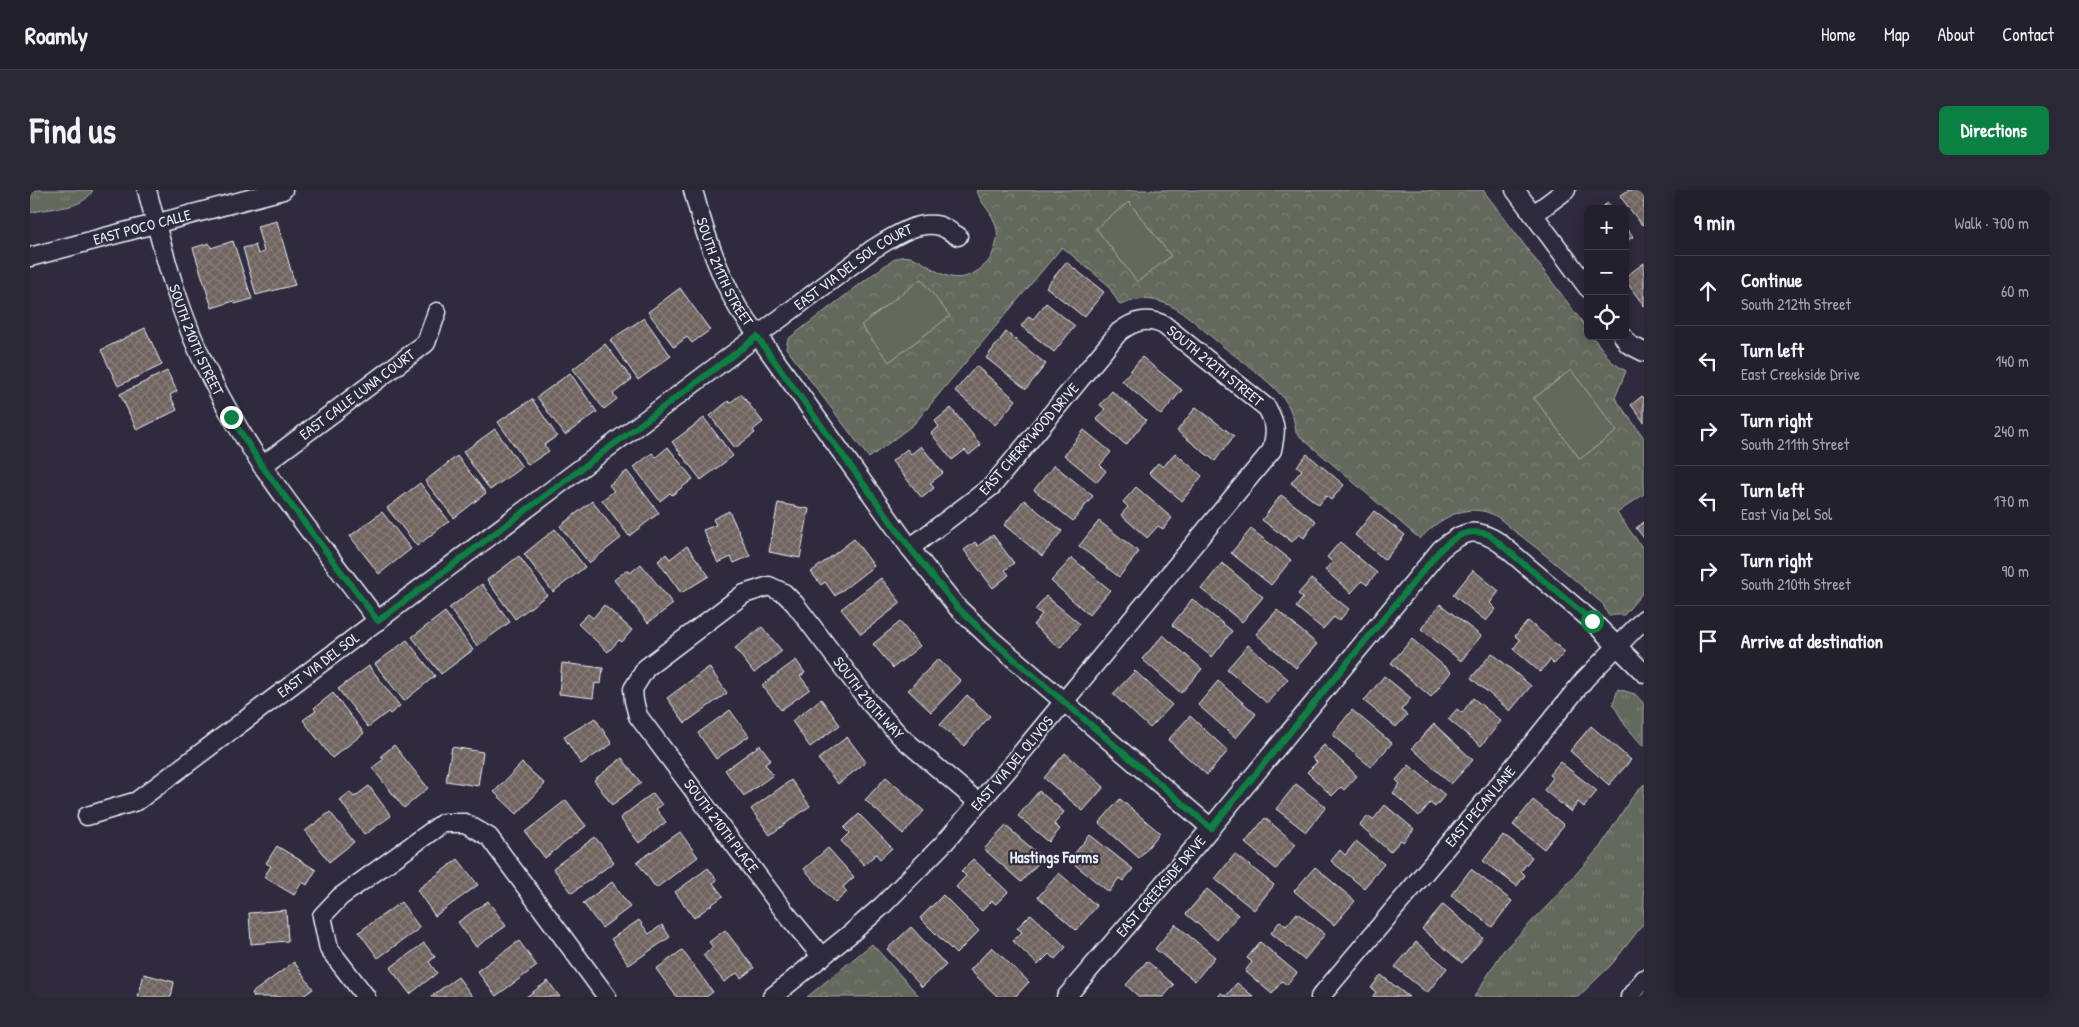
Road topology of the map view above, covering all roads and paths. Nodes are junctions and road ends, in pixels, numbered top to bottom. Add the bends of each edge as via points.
1 (147, 190) edge
2 (283, 190) edge
3 (693, 190) edge
4 (1515, 190) edge
5 (1566, 190) edge
6 (1534, 214) junction
7 (156, 224) junction
8 (958, 236) dead end
9 (30, 257) edge
10 (1584, 283) edge
11 (437, 312) dead end
12 (1139, 320) joint
13 (757, 337) junction
14 (1626, 340) edge
15 (1644, 352) edge
16 (1277, 430) joint
17 (262, 466) junction
18 (910, 548) junction
19 (768, 586) joint
20 (1644, 619) edge
21 (378, 621) junction
22 (1616, 645) junction
23 (1644, 673) edge
24 (1065, 701) junction
25 (978, 803) junction
26 (87, 816) dead end
27 (1211, 828) junction
28 (822, 957) junction
29 (1644, 979) edge
30 (366, 997) edge
31 (606, 997) edge
32 (772, 997) edge
33 (1066, 997) edge
34 (1320, 997) edge
35 (1630, 997) edge

1 - 7 street, SOUTH 210TH STREET
2 - 7 street, EAST POCO CALLE
3 - 13 street, SOUTH 211TH STREET via 716,265
4 - 6 street
5 - 6 street
6 - 10 street
7 - 9 street, EAST POCO CALLE
7 - 17 street, SOUTH 210TH STREET via 173,285 199,353 231,417
8 - 13 street, EAST VIA DEL SOL COURT via 940,226 920,226 898,234 873,249
11 - 17 street, EAST CALLE LUNA COURT via 426,343
12 - 16 street, SOUTH 212TH STREET via 1164,325 1267,408
12 - 18 street, EAST CHERRYWOOD DRIVE via 1119,332 992,486
13 - 18 street, SOUTH 211TH STREET
13 - 21 street, EAST VIA DEL SOL
14 - 15 street
16 - 24 street, EAST VIA DEL OLIVOS via 1267,457
17 - 21 street, SOUTH 210TH STREET
18 - 24 street, SOUTH 211TH STREET via 977,628
19 - 25 street, SOUTH 210TH WAY via 784,593 795,604 870,703 901,737
19 - 28 street, SOUTH 210TH PLACE via 744,594 646,668 633,689 634,701 638,716
20 - 22 street, EAST PECAN LANE
21 - 26 street, EAST VIA DEL SOL via 137,801
22 - 23 street
22 - 27 street, EAST CREEKSIDE DRIVE via 1488,534 1475,531 1457,536 1441,549
22 - 34 street, EAST PECAN LANE
24 - 25 street, EAST VIA DEL OLIVOS
24 - 27 street, SOUTH 211TH STREET
25 - 28 street, EAST VIA DEL OLIVOS via 883,905
27 - 33 street, EAST CREEKSIDE DRIVE
28 - 32 street, EAST VIA DEL OLIVOS
29 - 35 street
30 - 31 street via 329,949 322,916 340,897 443,823 465,823 489,837

